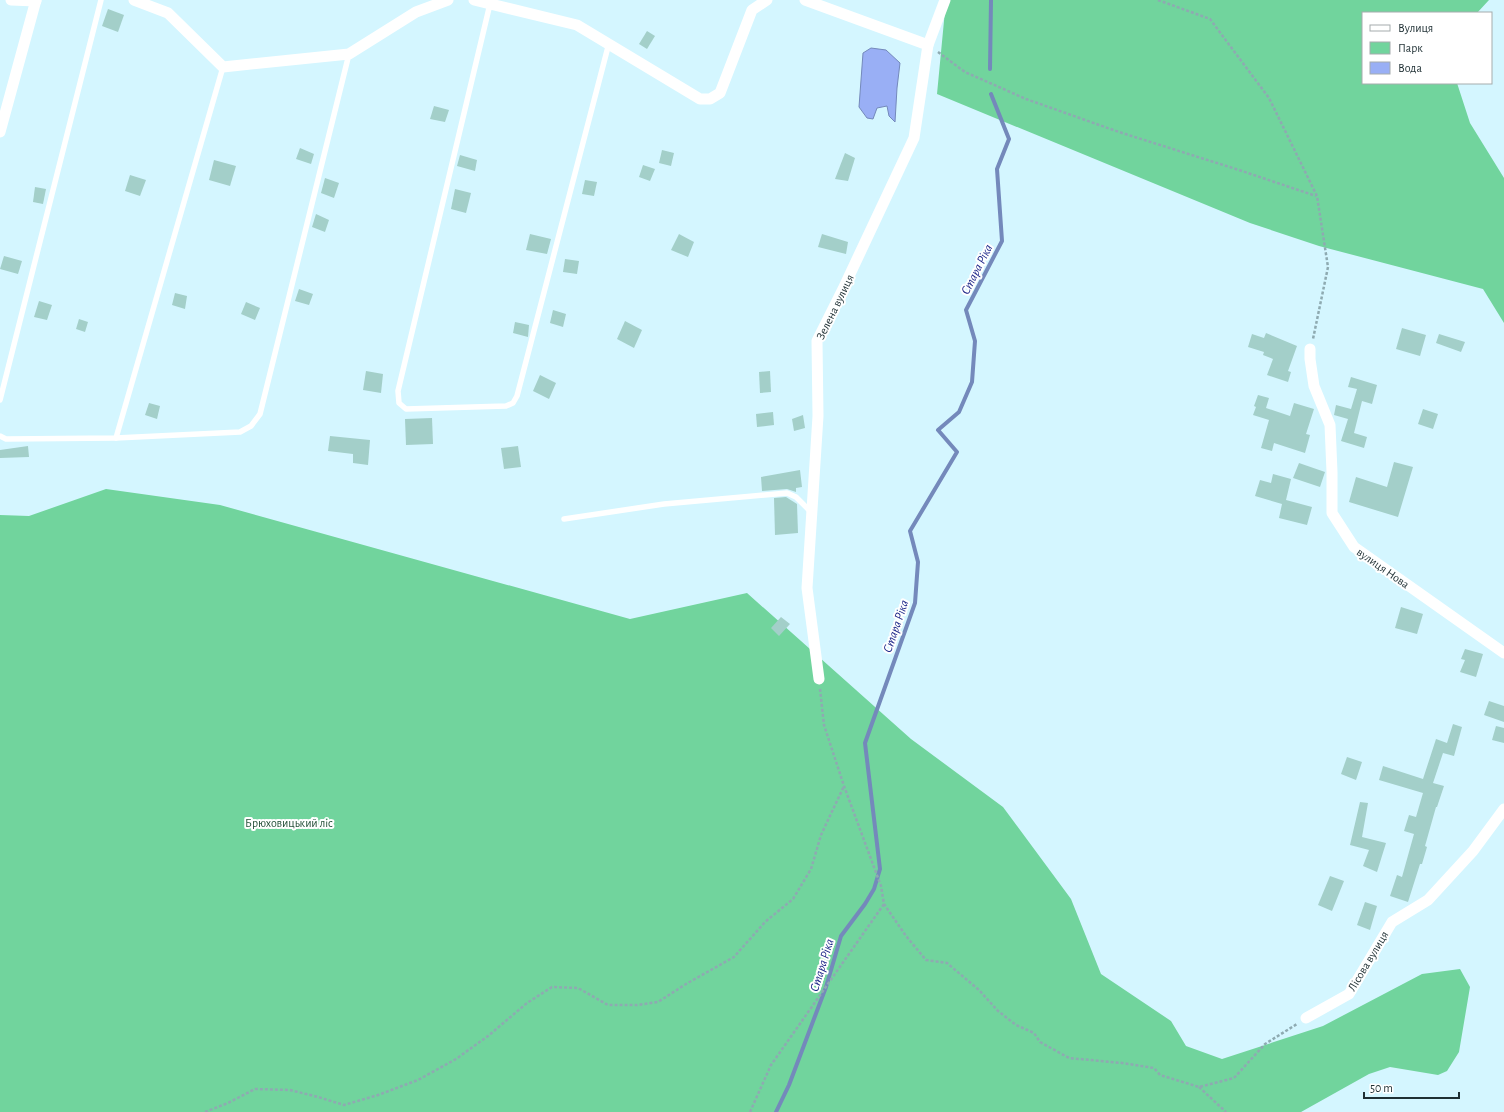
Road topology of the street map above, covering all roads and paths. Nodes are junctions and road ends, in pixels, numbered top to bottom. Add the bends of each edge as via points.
1 (11, 0) edge
2 (36, 0) edge
3 (101, 0) edge
4 (134, 0) edge
5 (448, 0) edge
6 (474, 0) edge
7 (767, 0) edge
8 (805, 0) edge
9 (945, 0) edge
10 (1158, 0) edge
11 (490, 4) junction
12 (609, 43) junction
13 (928, 45) junction
14 (349, 54) junction
15 (223, 67) junction
16 (0, 132) edge
17 (1317, 196) junction
18 (1310, 349) joint
19 (0, 400) edge
20 (0, 436) edge
21 (116, 438) junction
22 (811, 512) junction
23 (564, 519) dead end
24 (1504, 653) edge
25 (819, 679) joint
26 (844, 786) junction
27 (1504, 809) edge
28 (884, 904) junction
29 (1306, 1018) joint
30 (1199, 1087) junction
31 (205, 1112) edge
32 (750, 1112) edge
33 (1226, 1112) edge

1 - 2 street
2 - 16 street
3 - 19 lane
4 - 15 street via 168,13
5 - 14 street via 416,12
6 - 11 street
7 - 12 street via 752,10 720,93 710,99 700,99
8 - 13 street
9 - 13 street, Зелена вулиця
10 - 17 path via 1210,19 1270,98
11 - 12 street via 578,25
11 - 12 lane via 398,391 399,403 406,409 506,406 513,403 517,396
13 - 17 path via 965,72 1026,99 1118,132
13 - 22 street, Зелена вулиця via 914,138 817,341 818,416
14 - 15 street
14 - 21 lane via 260,414 252,426 240,432
15 - 21 lane
17 - 18 path via 1328,267
18 - 24 street, вулиця Нова via 1314,386 1330,425 1332,513 1354,547
20 - 21 lane via 6,439
22 - 23 lane via 796,497 787,493 664,504
22 - 25 street, Зелена вулиця via 807,588
25 - 26 path via 824,725
26 - 28 path via 881,886
26 - 31 path via 821,835 811,869 793,899 765,922 734,957 658,1002 637,1005 608,1004 578,988 552,987 527,1003 456,1059 418,1080 378,1095 344,1105 290,1090 255,1089
27 - 29 street, Лісова вулиця via 1473,851 1428,900 1392,922 1349,994
28 - 30 path via 926,960 947,963 979,990 998,1011 1016,1025 1034,1033 1040,1042 1070,1058 1122,1062 1154,1068 1160,1075
28 - 32 path via 771,1065
29 - 30 path via 1265,1044 1234,1078
30 - 33 path

